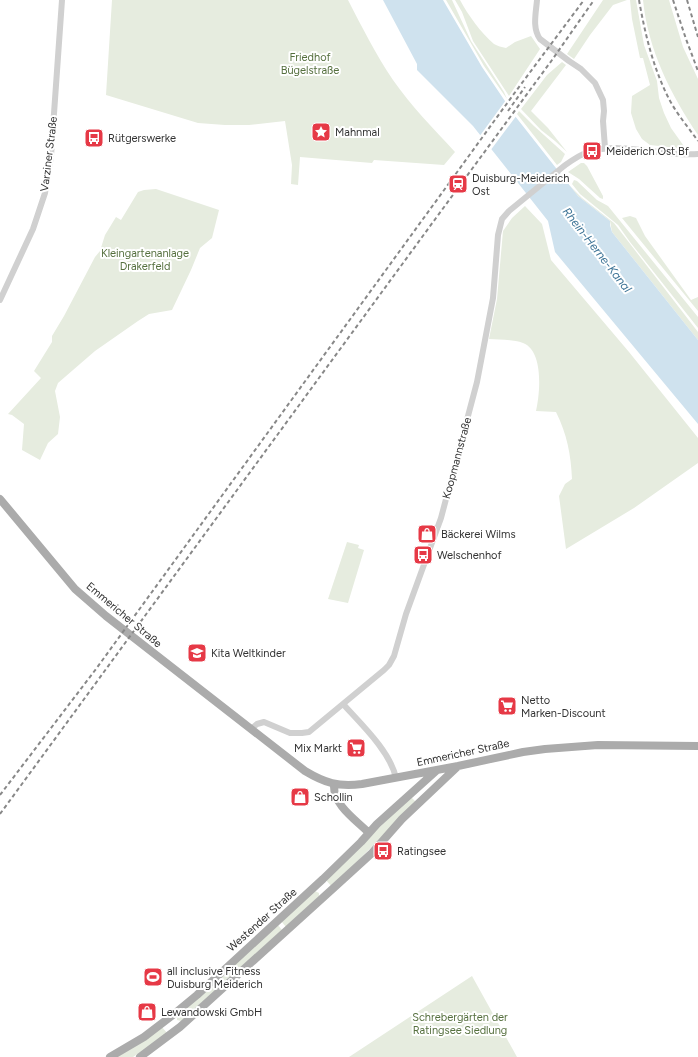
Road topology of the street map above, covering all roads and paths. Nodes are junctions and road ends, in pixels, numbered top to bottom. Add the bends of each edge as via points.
1 (62, 0) edge
2 (537, 0) edge
3 (606, 148) junction
4 (698, 154) edge
5 (0, 300) edge
6 (0, 499) edge
7 (343, 704) junction
8 (251, 729) junction
9 (698, 746) edge
10 (458, 766) junction
11 (437, 770) junction
12 (396, 778) junction
13 (440, 783) junction
14 (334, 785) junction
15 (369, 833) junction
16 (314, 887) junction
17 (322, 898) junction
18 (174, 1014) junction
19 (180, 1027) junction
20 (110, 1057) edge
21 (140, 1057) edge

1 - 5 street, Varziner Straße via 45,194 33,229
2 - 3 street via 535,28 540,39 588,75 600,91 604,100
3 - 4 street, Koopmannstraße
3 - 7 street, Koopmannstraße via 583,154 564,166 509,211 502,220 498,235 493,298 472,404 441,518 406,613 392,661
6 - 8 main road, Emmericher Straße via 75,589
7 - 8 street, Koopmannstraße via 309,732 290,733 264,722
7 - 12 street via 378,744 394,768
8 - 14 main road, Emmericher Straße via 304,771
9 - 10 main road, Emmericher Straße via 570,746 523,752
10 - 11 main road, Emmericher Straße
10 - 13 main road
11 - 12 main road, Emmericher Straße
11 - 13 main road via 442,777
11 - 15 main road, Westender Straße
12 - 14 main road, Emmericher Straße via 352,785
13 - 17 main road via 397,824 372,853
14 - 15 main road via 333,792 340,804
15 - 16 main road, Westender Straße
16 - 17 main road via 321,890
16 - 18 main road, Westender Straße
17 - 19 main road
18 - 19 main road via 174,1022
18 - 20 main road, Westender Straße via 144,1037
19 - 21 main road

